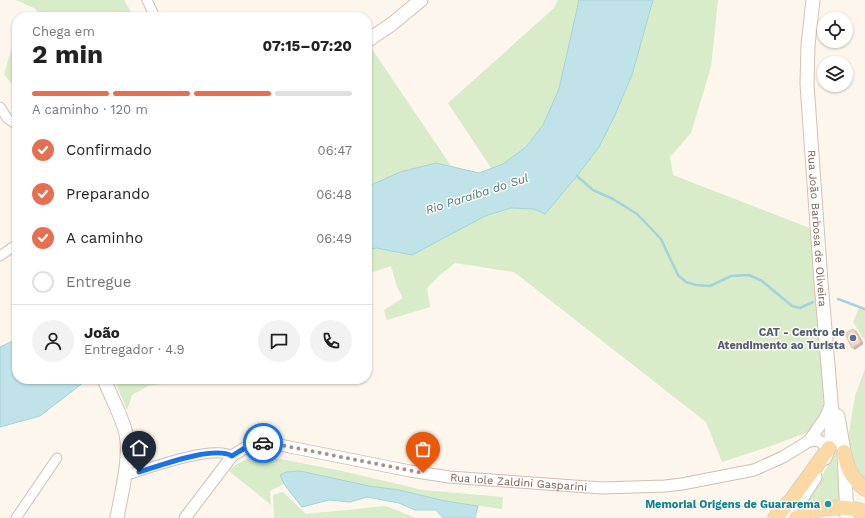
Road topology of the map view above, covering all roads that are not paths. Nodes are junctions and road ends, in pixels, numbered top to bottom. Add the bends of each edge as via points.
1 (147, 0) edge
2 (420, 0) edge
3 (813, 0) edge
4 (818, 0) edge
5 (153, 12) edge
6 (372, 38) edge
7 (0, 107) edge
8 (12, 122) edge
9 (12, 248) edge
10 (0, 256) edge
11 (106, 384) edge
12 (831, 404) junction
13 (809, 441) junction
14 (829, 448) junction
15 (844, 452) junction
16 (232, 456) junction
17 (57, 458) dead end
18 (125, 476) junction
19 (865, 489) edge
20 (810, 512) junction
21 (865, 512) edge
22 (847, 513) edge
23 (16, 518) edge
24 (117, 518) edge
25 (185, 518) edge
26 (775, 518) edge
27 (789, 518) edge
28 (796, 518) edge
29 (835, 518) edge

1 - 5 street
2 - 6 main road
3 - 12 main road, Rua João Barbosa de Oliveira via 807,84
4 - 15 main road, Rua João Barbosa de Oliveira via 815,116 834,392
7 - 8 street
9 - 10 street
11 - 18 main road via 126,435
12 - 13 street, Rua Iole Zaldini Gasparini
12 - 14 main road, Rua João Barbosa de Oliveira via 832,428
13 - 14 street via 818,440
13 - 16 street, Rua Iole Zaldini Gasparini via 784,457 754,470 682,484 648,487 602,488 449,477 270,443 259,443
14 - 26 main road via 792,500
14 - 27 main road, Rua João Barbosa de Oliveira via 825,461
15 - 19 main road via 851,475
15 - 22 main road, Rua João Barbosa de Oliveira
16 - 18 street via 228,453 212,452
16 - 25 street, Rua Iole Zaldini Gasparini
17 - 23 street
18 - 24 main road
20 - 22 main road via 840,507
20 - 28 main road
20 - 29 main road via 824,512
21 - 22 main road

